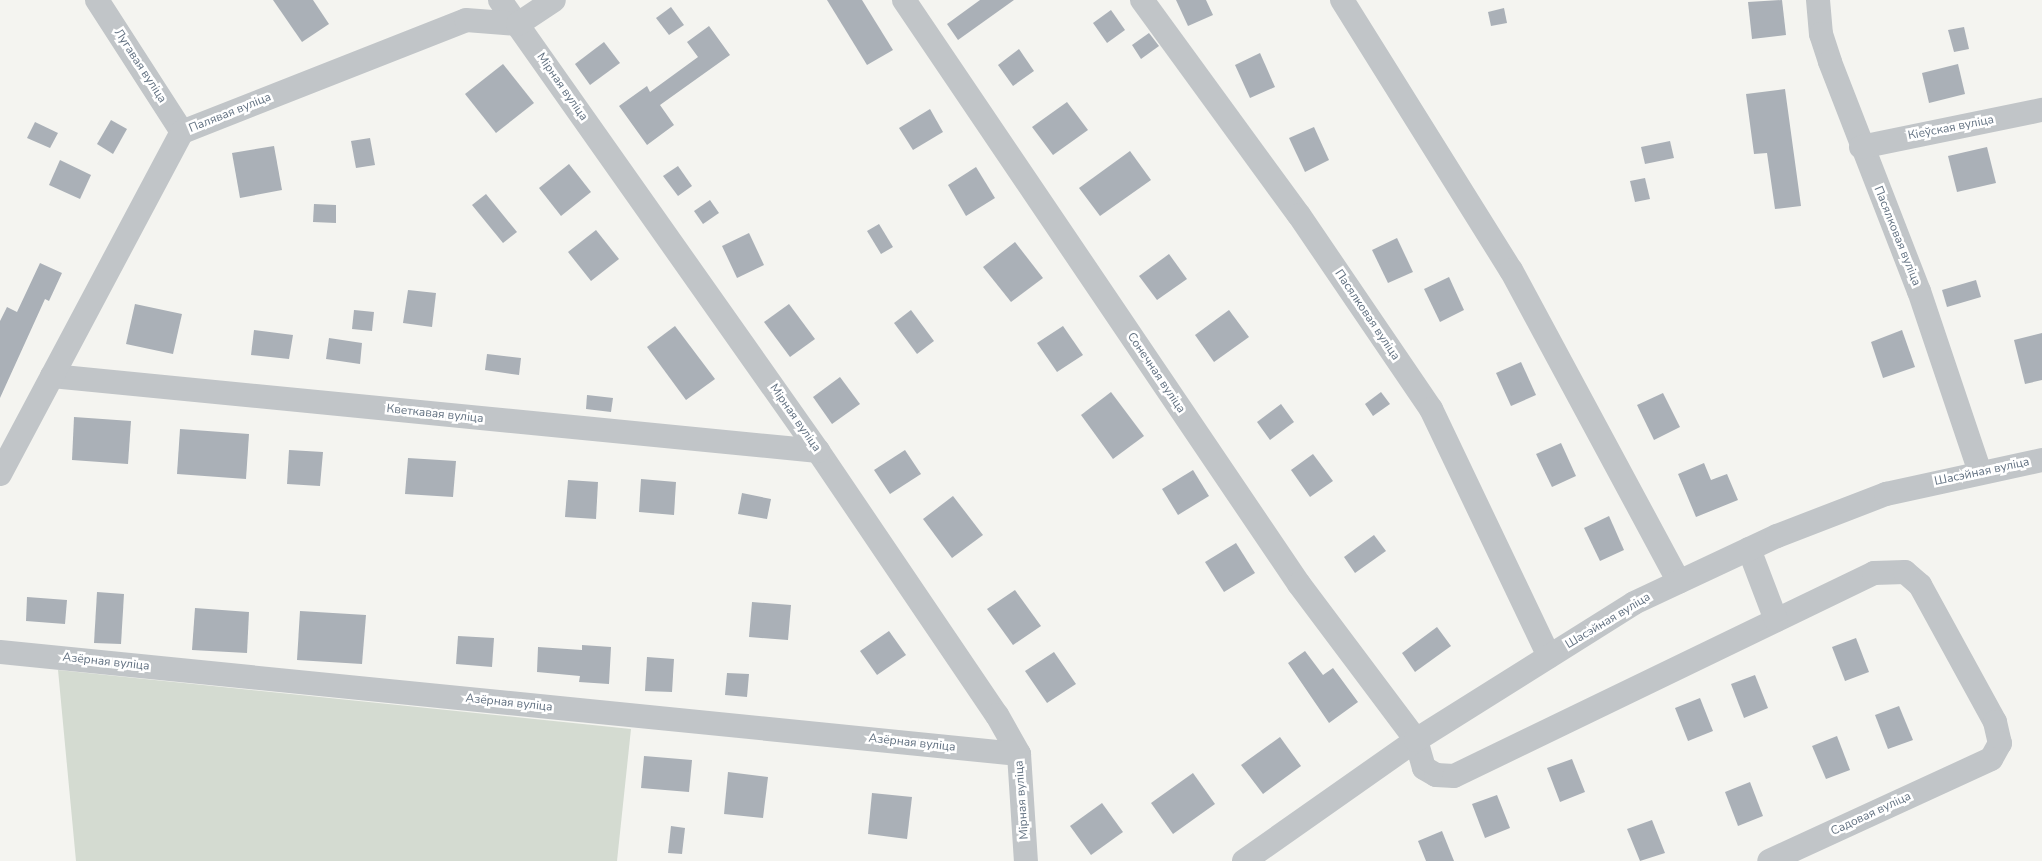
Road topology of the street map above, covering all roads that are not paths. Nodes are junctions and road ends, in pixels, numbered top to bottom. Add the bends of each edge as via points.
1 (97, 0) edge
2 (500, 0) edge
3 (554, 0) edge
4 (904, 0) edge
5 (1142, 0) edge
6 (1342, 0) edge
7 (1818, 0) edge
8 (518, 24) junction
9 (2042, 110) edge
10 (182, 132) junction
11 (1861, 146) junction
12 (52, 376) junction
13 (818, 451) junction
14 (2042, 460) edge
15 (1980, 472) junction
16 (0, 474) edge
17 (1749, 548) junction
18 (1679, 582) junction
19 (1776, 620) junction
20 (0, 652) edge
21 (1549, 656) junction
22 (1416, 740) junction
23 (1018, 754) junction
24 (1026, 861) edge
25 (1244, 861) edge
26 (1769, 861) edge

1 - 10 street, Лугавая вуліца
2 - 8 street, Мірная вуліца
3 - 8 street
4 - 22 street, Сонечная вуліца via 1299,584
5 - 21 street, Пасялковая вуліца via 1299,215 1431,409
6 - 18 street via 1511,270
7 - 11 street, Пасялковая вуліца via 1821,34
8 - 10 street, Палявая вуліца via 466,20
8 - 13 street, Мірная вуліца
9 - 11 street, Кіеўская вуліца
10 - 12 street, Палявая вуліца
11 - 15 street, Пасялковая вуліца via 1919,291
12 - 13 street, Кветкавая вуліца
12 - 16 street, Палявая вуліца
13 - 23 street, Мірная вуліца via 997,715
14 - 15 street, Шасэйная вуліца
15 - 17 street, Шасэйная вуліца via 1886,494
17 - 18 street, Шасэйная вуліца
17 - 19 street
18 - 21 street, Шасэйная вуліца via 1634,603
19 - 22 street, Садовая вуліца via 1454,776 1436,775 1424,768
19 - 26 street, Садовая вуліца via 1874,573 1905,572 1920,585 1995,722 2000,743 1991,758
20 - 23 street, Азёрная вуліца
21 - 22 street, Шасэйная вуліца
22 - 25 street, Шасэйная вуліца
23 - 24 street, Мірная вуліца

